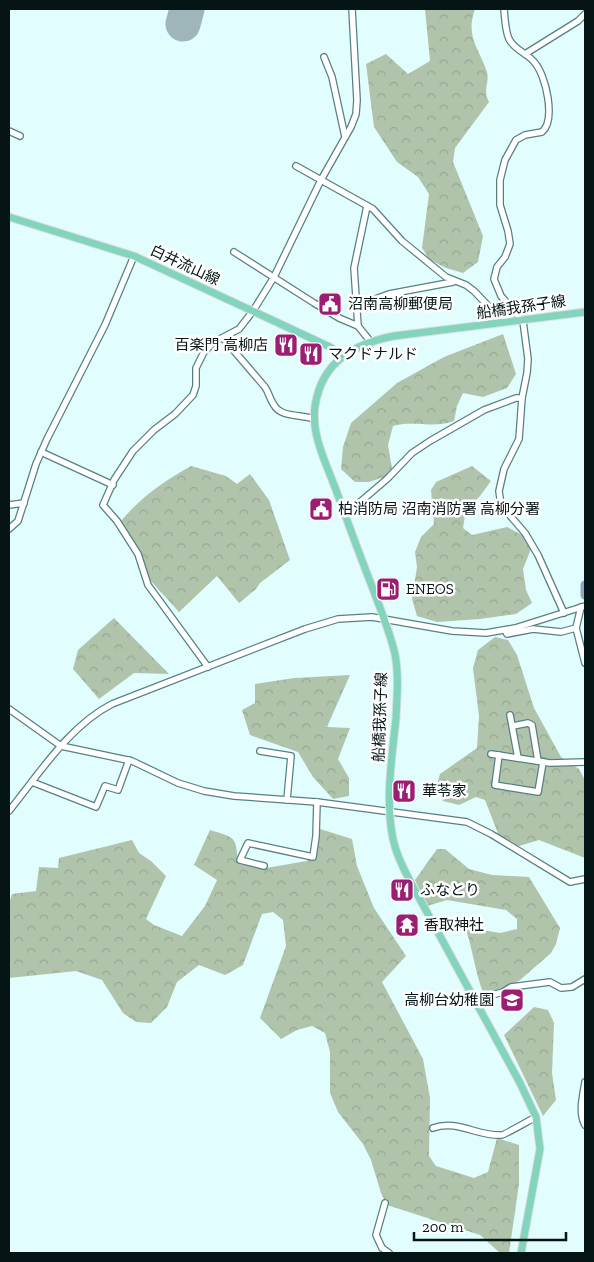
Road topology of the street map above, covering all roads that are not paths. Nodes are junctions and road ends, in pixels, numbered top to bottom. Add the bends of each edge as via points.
1 (352, 9) edge
2 (504, 9) edge
3 (585, 14) edge
4 (525, 54) junction
5 (324, 58) dead end
6 (9, 131) edge
7 (20, 136) dead end
8 (345, 137) junction
9 (296, 166) dead end
10 (321, 180) junction
11 (367, 206) junction
12 (9, 217) edge
13 (234, 252) dead end
14 (134, 256) junction
15 (274, 277) junction
16 (454, 282) junction
17 (356, 306) junction
18 (253, 311) junction
19 (517, 312) junction
20 (585, 312) edge
21 (524, 321) junction
22 (358, 326) junction
23 (223, 338) junction
24 (370, 341) junction
25 (343, 356) junction
26 (522, 398) junction
27 (314, 419) junction
28 (41, 452) junction
29 (113, 485) junction
30 (24, 503) junction
31 (9, 505) edge
32 (345, 515) junction
33 (9, 529) edge
34 (583, 606) edge
35 (564, 613) junction
36 (384, 619) junction
37 (576, 628) junction
38 (505, 630) junction
39 (585, 663) edge
40 (208, 667) junction
41 (9, 708) edge
42 (510, 715) dead end
43 (512, 726) junction
44 (61, 746) junction
45 (260, 751) dead end
46 (491, 754) dead end
47 (499, 755) junction
48 (518, 758) junction
49 (129, 760) junction
50 (540, 762) junction
51 (585, 762) edge
52 (32, 782) junction
53 (288, 800) junction
54 (317, 802) junction
55 (9, 811) edge
56 (390, 812) junction
57 (264, 866) dead end
58 (585, 879) edge
59 (585, 979) edge
60 (474, 1000) junction
61 (585, 1082) edge
62 (536, 1117) junction
63 (585, 1125) edge
64 (433, 1128) dead end
65 (385, 1203) dead end
66 (389, 1253) edge
67 (521, 1253) edge

1 - 8 street via 357,108
2 - 4 street via 509,39
3 - 4 street via 578,22
4 - 19 street via 541,72 549,113 548,125 542,132 516,140 505,160 500,180 500,205 510,244 496,267 494,279 501,296
5 - 8 street via 332,77
6 - 7 street
8 - 10 street
9 - 10 street
10 - 11 street
10 - 15 street
11 - 16 street via 402,241
11 - 17 street via 354,268
12 - 14 main road, 白井流山線
13 - 15 street
14 - 18 main road, 白井流山線
14 - 28 street via 105,325
15 - 18 street
15 - 22 street via 339,318
16 - 17 street via 388,294
16 - 19 street via 474,290 501,317
17 - 22 street
18 - 23 street via 239,329
18 - 25 main road, 白井流山線
19 - 21 street
20 - 21 main road, 船橋我孫子線
21 - 24 main road, 船橋我孫子線
21 - 26 street via 528,359
22 - 24 street
23 - 27 street via 265,387 274,406 283,413
23 - 29 street via 214,342 199,360 193,395 142,441
24 - 25 main road, 船橋我孫子線
25 - 27 main road, 船橋我孫子線 via 325,377
26 - 32 street via 484,410 430,441 412,453
26 - 35 street via 519,439 500,480 500,498 504,510 538,554
27 - 32 main road, 船橋我孫子線 via 319,445
28 - 29 street
28 - 30 street
29 - 40 street via 103,504 138,554 148,585
30 - 31 street
30 - 33 street via 18,521
32 - 36 main road, 船橋我孫子線
34 - 35 street
34 - 37 street
35 - 38 street
36 - 38 street via 470,632
36 - 40 street via 338,619
36 - 56 main road, 船橋我孫子線 via 395,655 398,688
37 - 38 street via 560,632 533,629 507,634
37 - 39 street
40 - 44 street via 100,710
41 - 44 street
42 - 43 street
43 - 48 street
43 - 50 street via 532,725
44 - 49 street
44 - 52 street
45 - 53 street via 291,756
46 - 47 street
47 - 48 street
47 - 50 street via 496,784 538,792
48 - 50 street
49 - 52 street via 118,790 105,786 96,807
49 - 53 street via 178,783 204,791
50 - 51 street
52 - 55 street
53 - 54 street
54 - 56 street
54 - 57 street via 313,858 248,843 240,860
56 - 58 street via 467,822 570,882
56 - 60 main road, 船橋我孫子線 via 394,841 403,868
59 - 60 street via 572,988 561,988 550,982 511,987
60 - 62 main road, 船橋我孫子線
61 - 63 street via 582,1120
62 - 64 street via 504,1135 443,1125
62 - 67 main road, 船橋我孫子線 via 540,1149
65 - 66 street via 376,1235 382,1248

